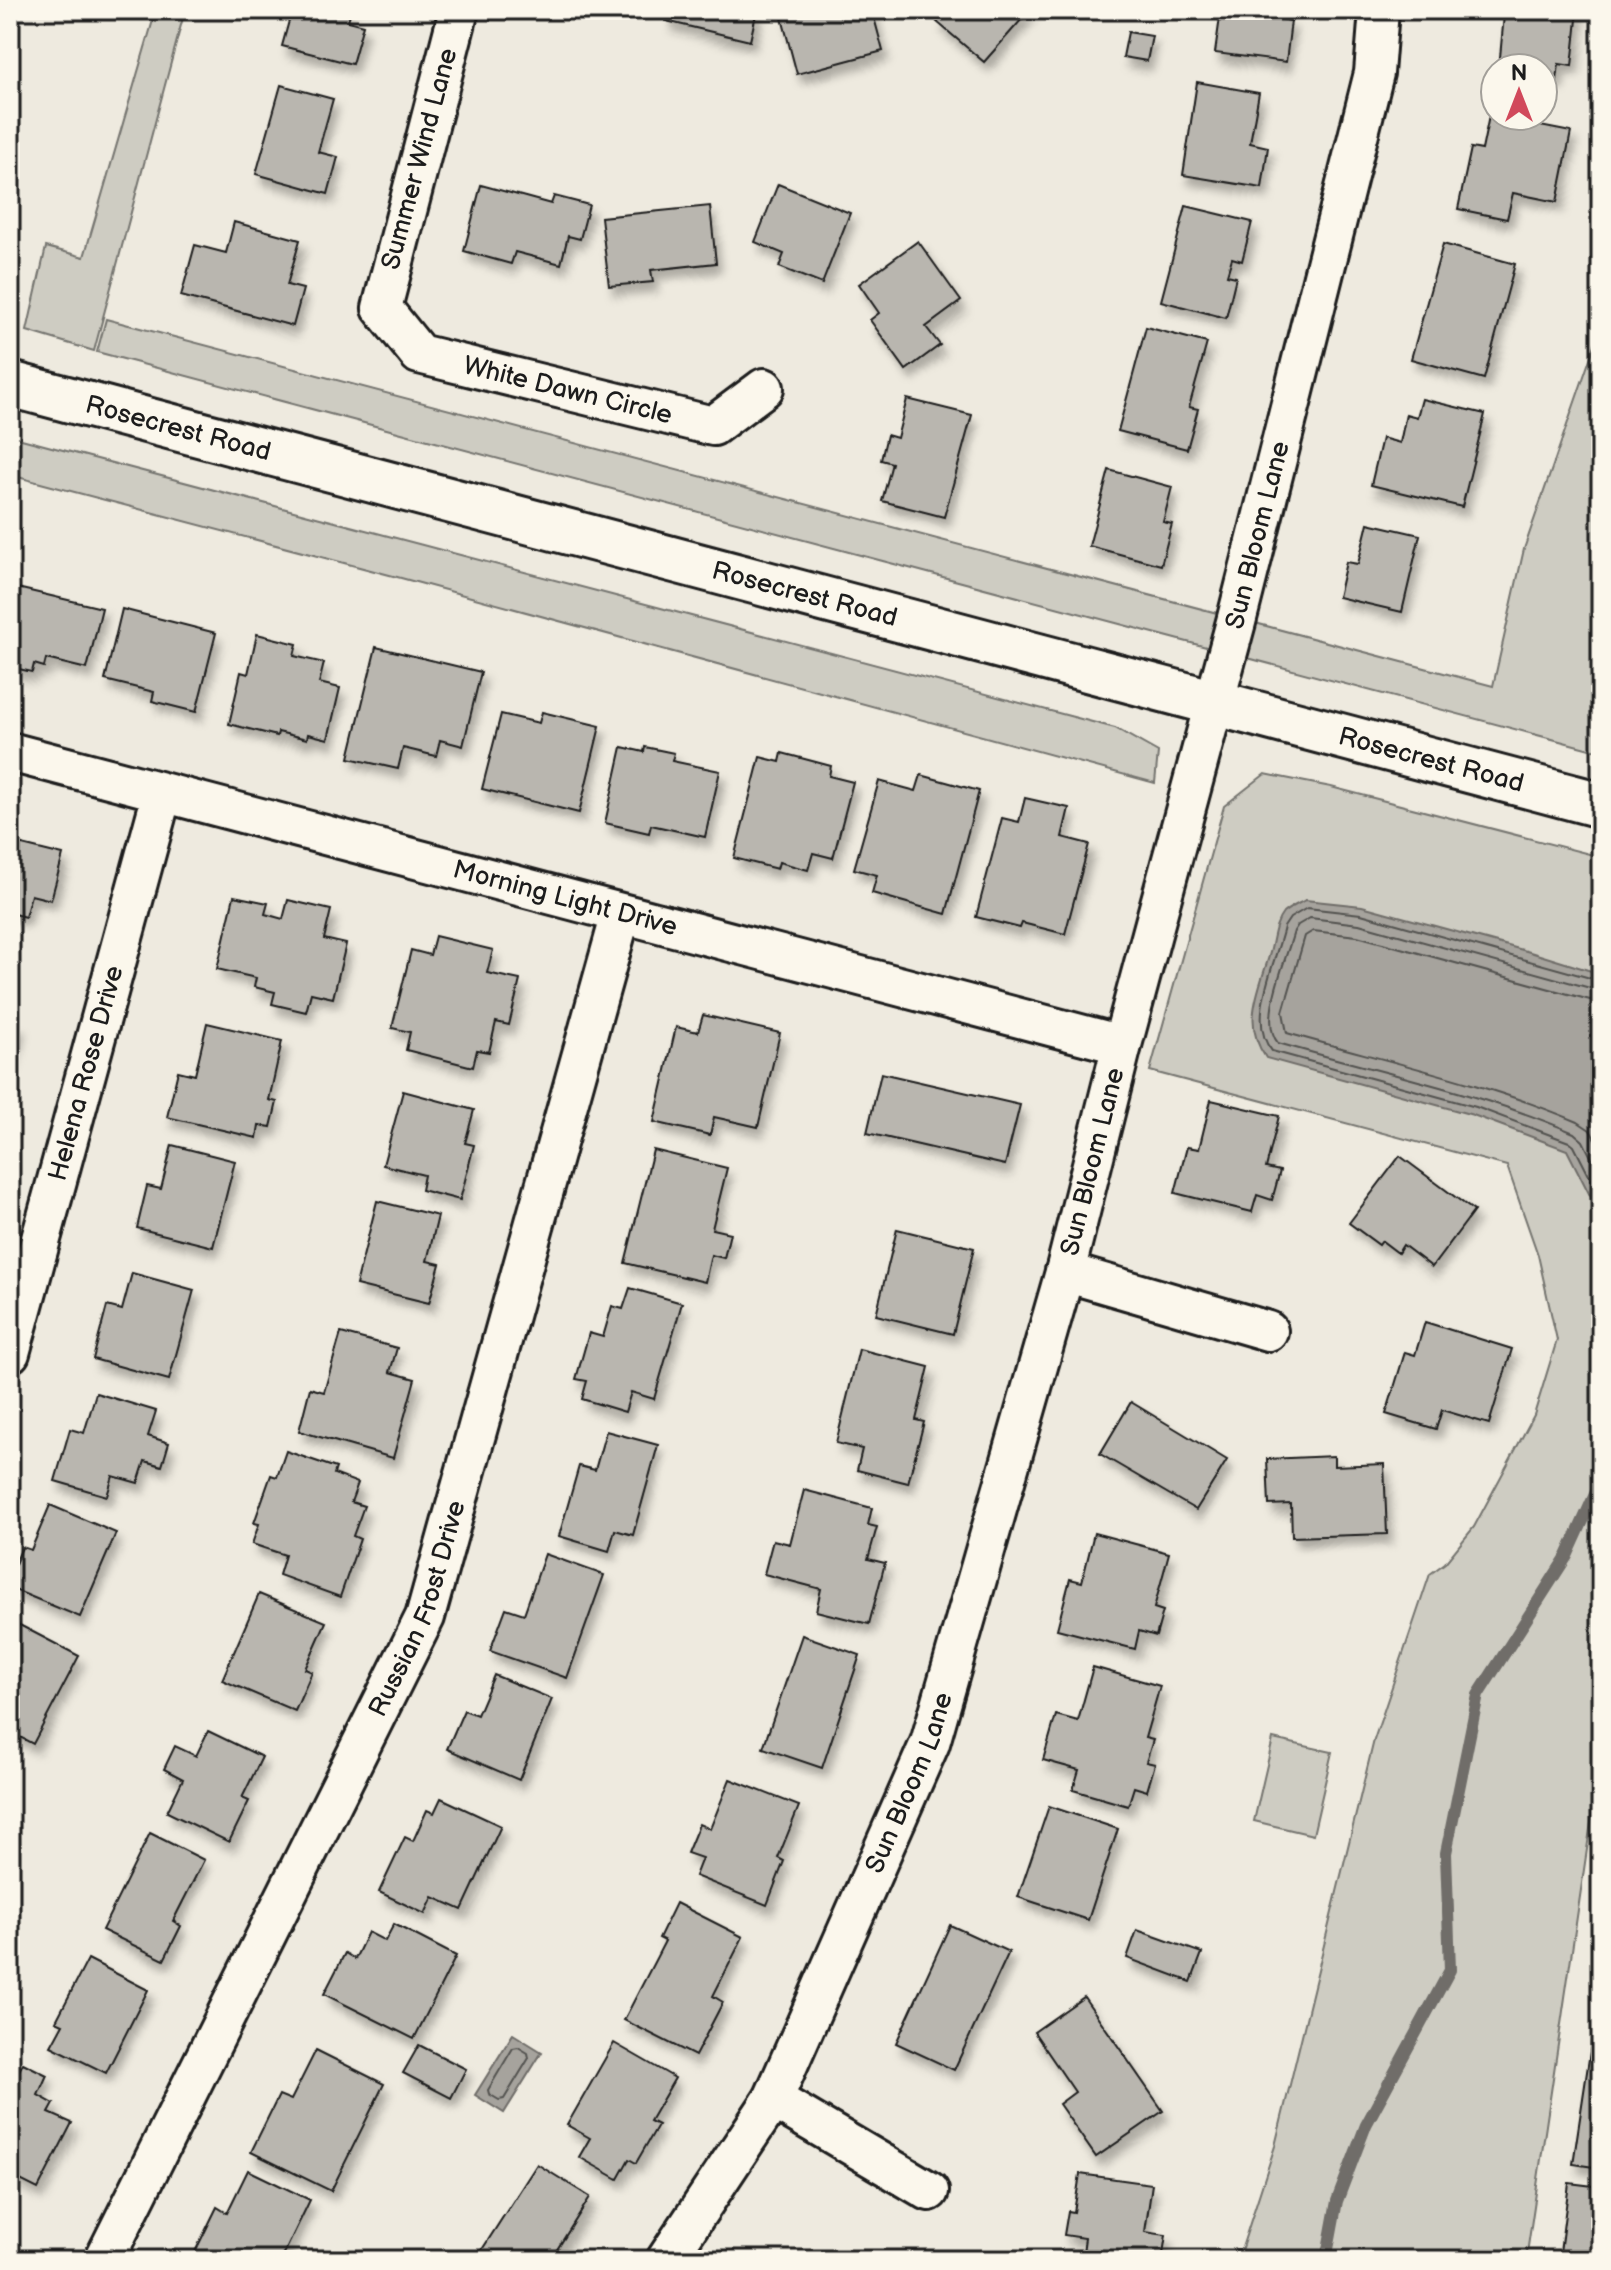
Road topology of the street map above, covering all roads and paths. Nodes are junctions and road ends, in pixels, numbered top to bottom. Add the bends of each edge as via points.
1 (459, 10) edge
2 (1379, 10) edge
3 (382, 308) joint
4 (10, 384) edge
5 (764, 388) dead end
6 (1214, 703) junction
7 (10, 752) edge
8 (162, 794) junction
9 (1601, 805) edge
10 (621, 914) junction
11 (1122, 1045) junction
12 (1065, 1272) junction
13 (1268, 1331) dead end
14 (10, 1353) edge
15 (773, 2099) junction
16 (929, 2191) dead end
17 (104, 2260) edge
18 (666, 2260) edge

1 - 3 street, Summer Wind Lane
2 - 6 street, Sun Bloom Lane via 1374,73
3 - 5 street, White Dawn Circle via 419,354 713,426
4 - 6 main road, Rosecrest Road
6 - 9 main road, Rosecrest Road
6 - 11 street, Sun Bloom Lane
7 - 8 street, Morning Light Drive
8 - 10 street, Morning Light Drive
8 - 14 street, Helena Rose Drive
10 - 11 street, Morning Light Drive
10 - 17 street, Russian Frost Drive via 425,1617
11 - 12 street, Sun Bloom Lane
12 - 13 street
12 - 15 street, Sun Bloom Lane via 930,1743
15 - 16 street
15 - 18 street, Sun Bloom Lane

